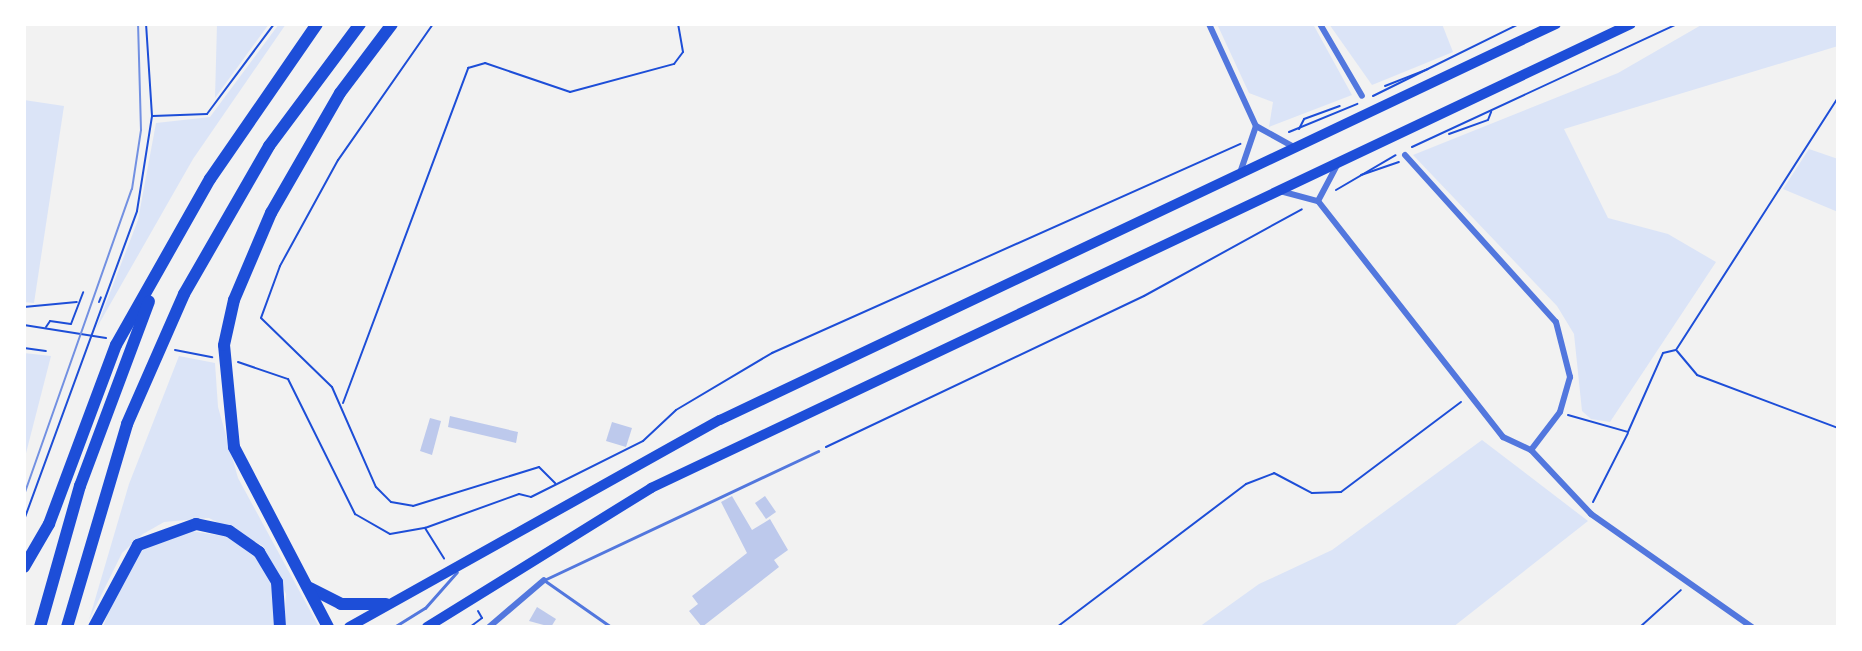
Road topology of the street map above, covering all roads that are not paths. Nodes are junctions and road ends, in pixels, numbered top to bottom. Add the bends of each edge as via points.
1 (317, 24) edge
2 (360, 24) edge
3 (392, 24) edge
4 (1209, 24) edge
5 (1320, 24) edge
6 (1556, 24) edge
7 (1631, 24) edge
8 (1362, 96) dead end
9 (1256, 126) junction
10 (1298, 147) junction
11 (1405, 155) dead end
12 (1344, 158) junction
13 (1235, 176) junction
14 (1276, 190) junction
15 (1318, 201) junction
16 (163, 265) junction
17 (1531, 450) junction
18 (818, 451) road end
19 (464, 557) junction
20 (24, 567) edge
21 (544, 580) junction
22 (301, 581) junction
23 (386, 604) junction
24 (352, 626) edge
25 (40, 627) edge
26 (67, 627) edge
27 (94, 627) edge
28 (280, 627) edge
29 (328, 627) edge
30 (394, 627) edge
31 (427, 627) edge
32 (489, 627) edge
33 (611, 627) edge
34 (1752, 627) edge

1 - 16 highway via 210,179
2 - 26 highway via 269,146 184,294 127,424
3 - 22 highway via 300,160 234,300 225,391 249,486
4 - 9 street
5 - 8 street
6 - 10 main road
7 - 12 main road
9 - 10 street via 1269,138
9 - 13 street via 1256,141
10 - 13 main road
11 - 17 street via 1556,322 1570,377 1560,412
12 - 14 main road
12 - 15 street
13 - 19 main road via 720,420
14 - 15 street
14 - 31 main road via 651,488
15 - 17 street via 1466,399 1503,437
16 - 20 highway via 116,345 49,524
16 - 25 highway via 80,486
17 - 34 street via 1591,514
18 - 21 lane
19 - 23 main road
19 - 30 lane via 451,585
21 - 32 street
21 - 33 lane
22 - 23 highway via 331,602
22 - 29 highway
23 - 24 main road
27 - 28 highway via 138,545 196,524 229,531 259,552 277,582

